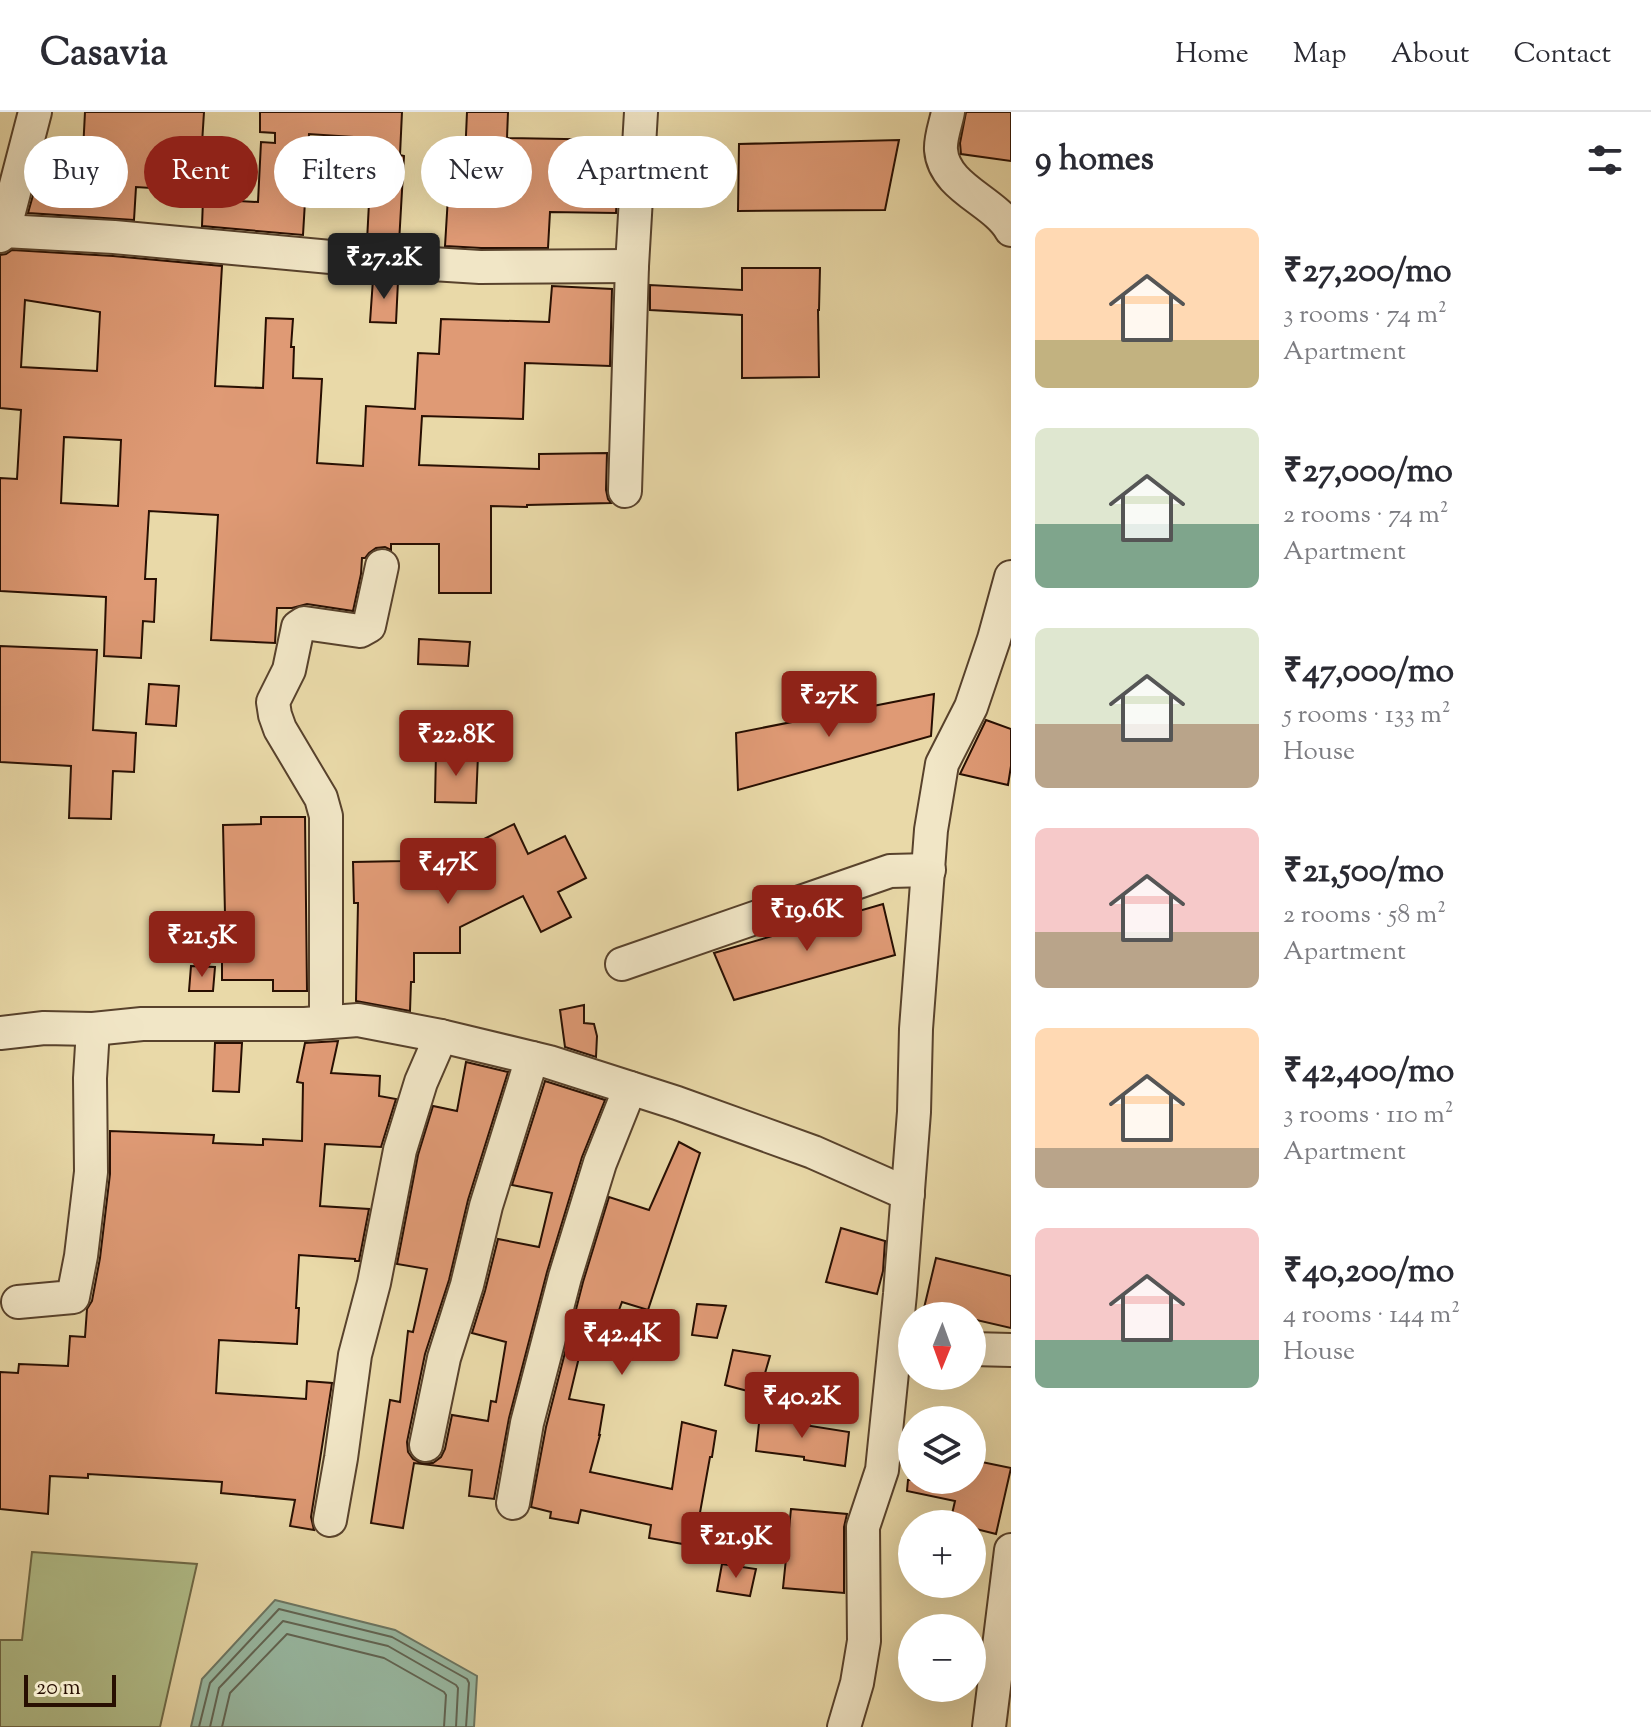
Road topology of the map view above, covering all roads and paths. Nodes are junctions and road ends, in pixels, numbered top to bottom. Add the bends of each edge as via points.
1 (35, 112) edge
2 (641, 112) edge
3 (948, 112) edge
4 (1011, 230) edge
5 (2, 234) edge
6 (632, 266) junction
7 (625, 491) dead end
8 (382, 566) dead end
9 (1011, 577) edge
10 (929, 870) junction
11 (622, 964) dead end
12 (326, 1021) junction
13 (93, 1029) junction
14 (0, 1033) edge
15 (441, 1036) junction
16 (532, 1058) junction
17 (630, 1088) junction
18 (908, 1194) junction
19 (18, 1302) dead end
20 (904, 1302) edge
21 (986, 1349) edge
22 (1011, 1350) edge
23 (898, 1376) edge
24 (426, 1445) dead end
25 (513, 1503) dead end
26 (330, 1520) dead end
27 (1011, 1550) edge
28 (844, 1727) edge
29 (989, 1727) edge

1 - 5 street
2 - 6 street
3 - 4 street via 941,149 946,168
5 - 6 street via 114,237 480,267
6 - 7 street
8 - 12 street via 369,626 360,631 304,623 298,627 289,670 273,702 280,729 326,816
9 - 10 street via 971,707 942,764
10 - 11 street via 890,871
10 - 18 street
12 - 13 street
12 - 15 street via 358,1020
13 - 14 street
13 - 19 street via 91,1172 73,1297
15 - 16 street
15 - 26 street via 400,1150 355,1355
16 - 17 street
16 - 24 street via 444,1358
17 - 18 street via 813,1152
17 - 25 street via 565,1277 527,1423
18 - 20 street
21 - 22 street
23 - 28 street via 882,1470 863,1527 864,1641
27 - 29 street

